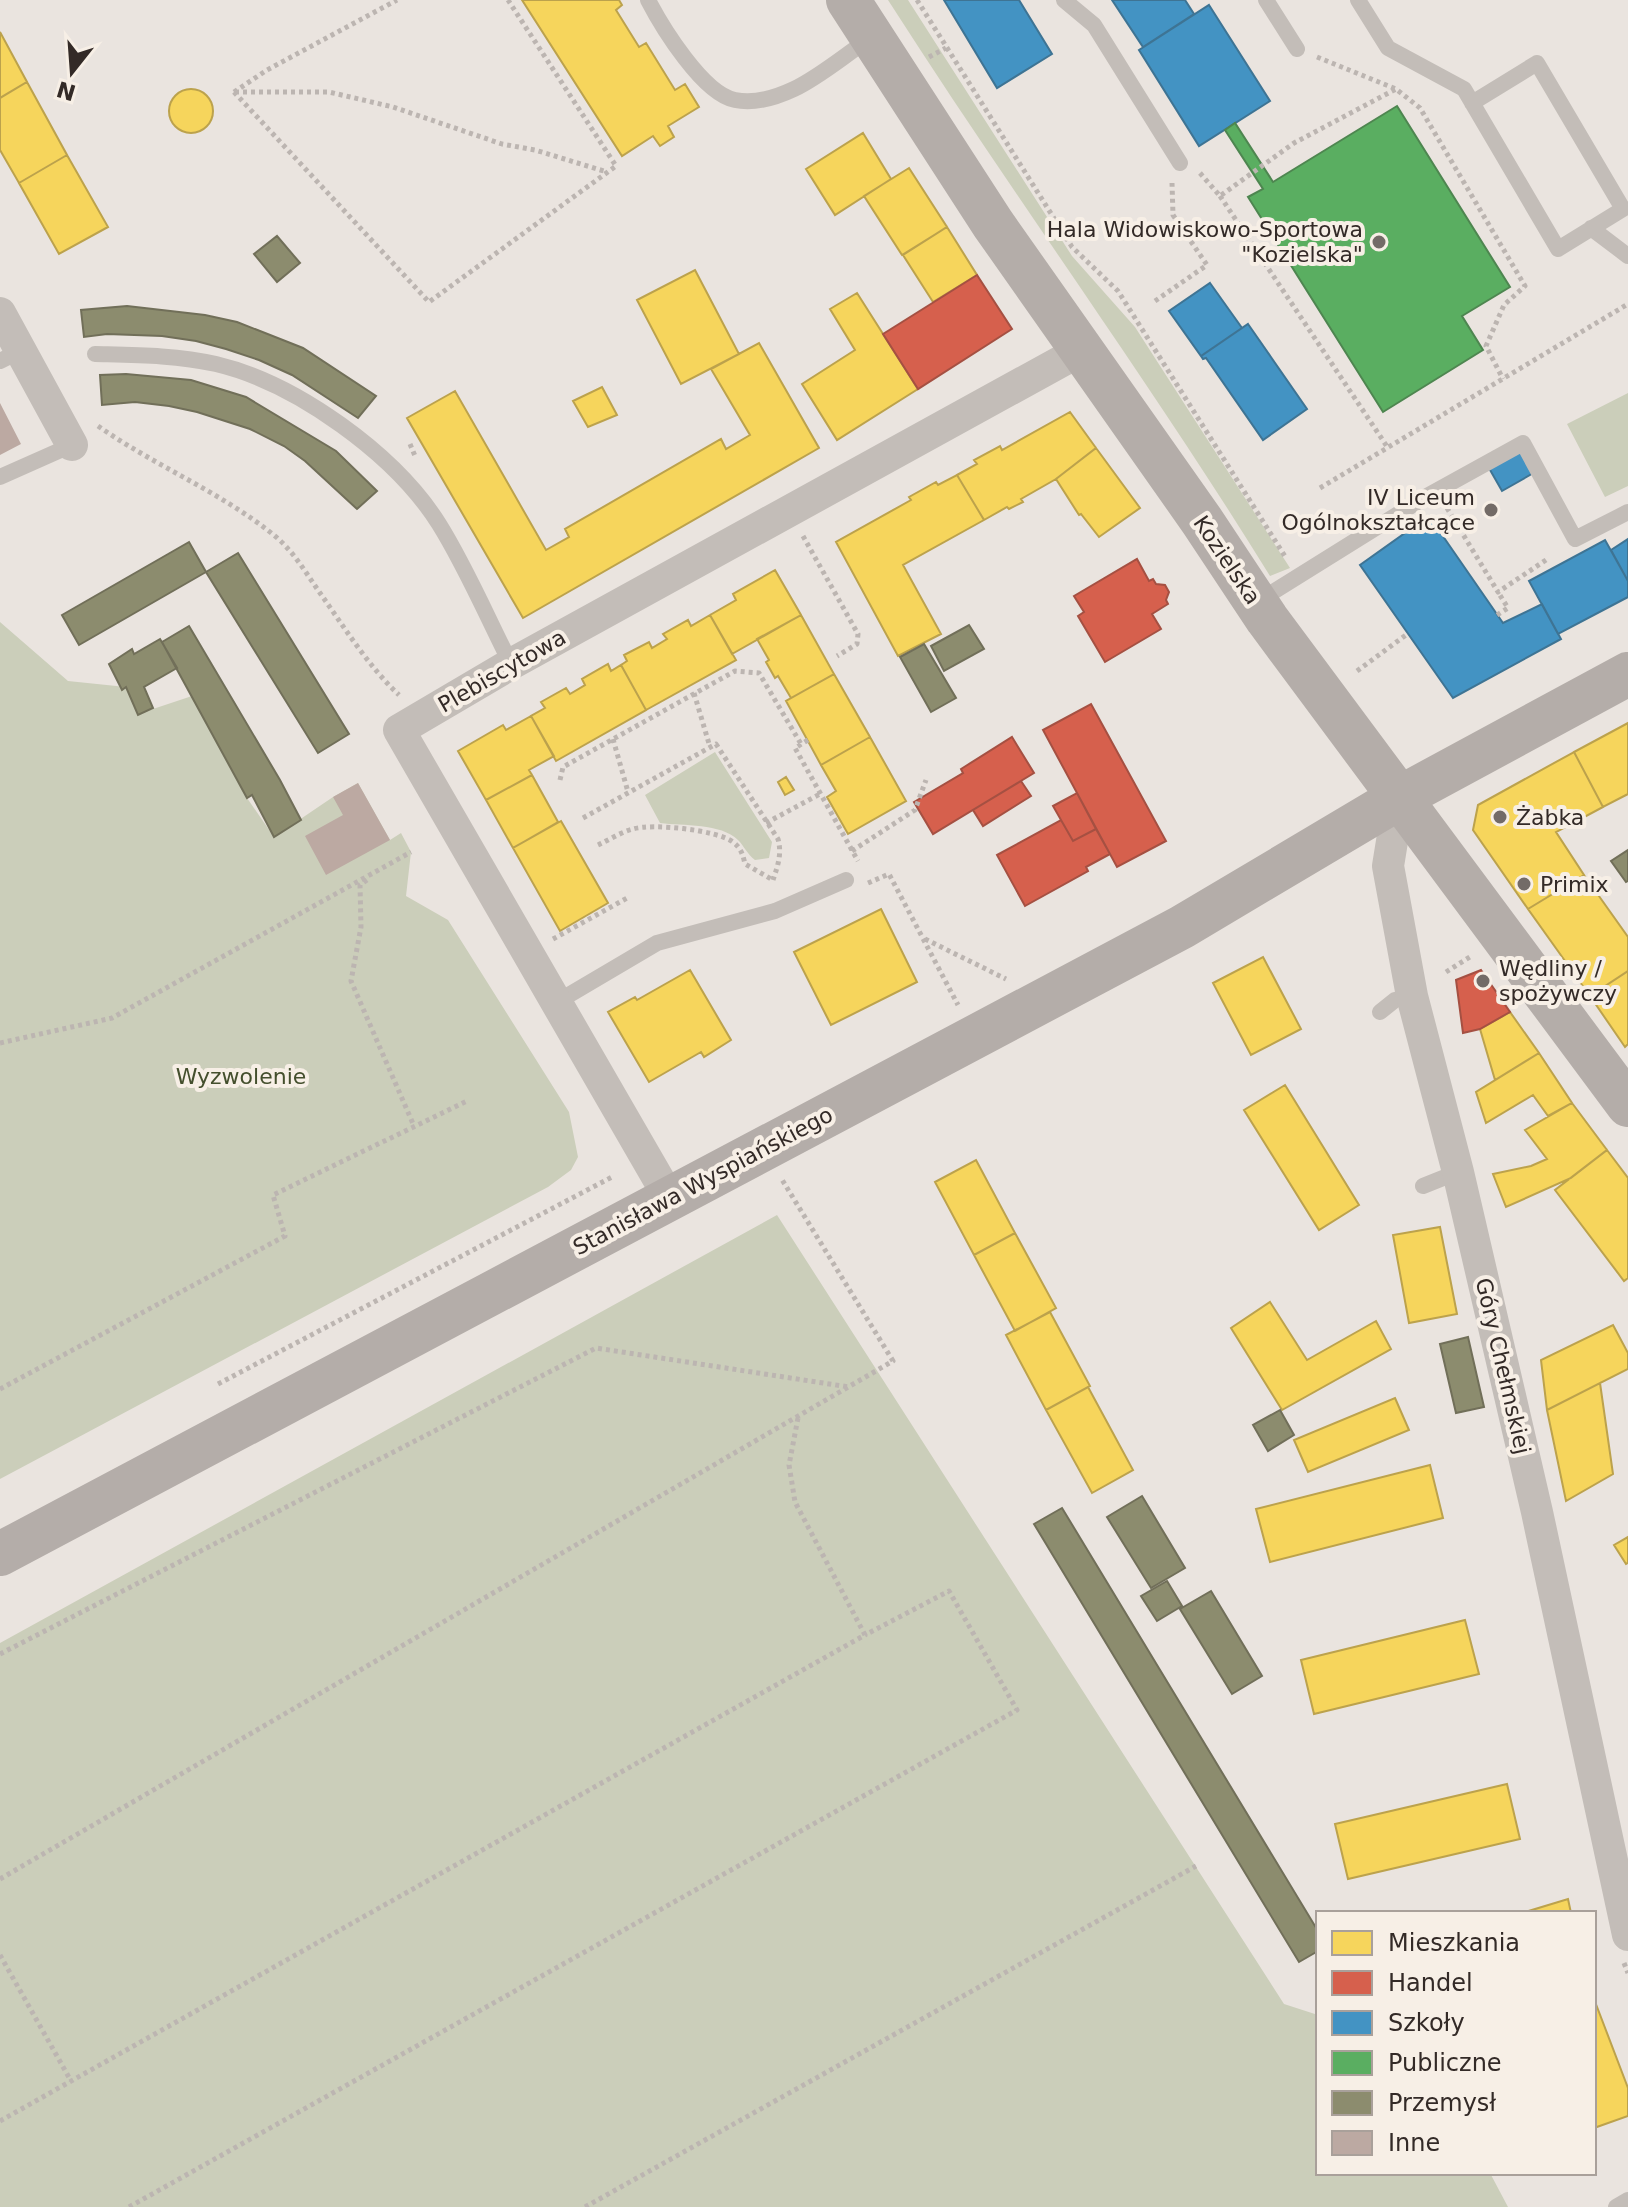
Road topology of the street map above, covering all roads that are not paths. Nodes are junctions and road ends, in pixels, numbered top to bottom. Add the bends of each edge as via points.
1 (648, 0) edge
2 (848, 0) edge
3 (1064, 0) edge
4 (1266, 0) edge
5 (1358, 0) edge
6 (871, 38) junction
7 (1297, 49) road end
8 (1472, 103) junction
9 (1180, 163) road end
10 (1591, 228) junction
11 (1628, 256) edge
12 (0, 313) edge
13 (1080, 351) junction
14 (95, 354) dead end
15 (10, 356) edge
16 (82, 434) joint
17 (0, 477) edge
18 (1628, 512) edge
19 (1255, 603) junction
20 (511, 664) junction
21 (1628, 674) edge
22 (1399, 798) junction
23 (852, 884) road end
24 (1412, 996) junction
25 (557, 1002) junction
26 (1380, 1012) dead end
27 (1628, 1105) edge
28 (1458, 1172) junction
29 (1423, 1186) dead end
30 (670, 1199) junction
31 (0, 1554) edge
32 (1628, 1935) edge
33 (1628, 2200) edge
34 (1616, 2207) edge

1 - 6 lane via 691,65 717,92 734,100 773,97 797,88
2 - 6 street, Kozielska
3 - 9 lane via 1094,25
4 - 7 lane
5 - 8 lane via 1388,48 1464,89
6 - 13 street, Kozielska
8 - 10 lane via 1558,249
8 - 10 lane via 1537,63 1623,209
10 - 11 lane
12 - 15 street
13 - 19 street, Kozielska
13 - 20 street, Plebiscytowa
14 - 20 lane via 217,365 263,380 362,440 438,523
15 - 16 street
16 - 17 lane
18 - 19 lane via 1575,539 1523,443
19 - 22 street, Kozielska
20 - 25 street, Plebiscytowa via 399,730
21 - 22 street, Stanisława Wyspiańskiego
22 - 24 street, Góry Chełmskiej via 1388,866
22 - 27 street, Kozielska
22 - 30 street, Stanisława Wyspiańskiego via 1182,927
23 - 25 lane via 657,943
24 - 26 lane via 1395,1000
24 - 28 street, Góry Chełmskiej
25 - 30 street, Plebiscytowa
28 - 29 lane
28 - 32 street, Góry Chełmskiej
30 - 31 street, Stanisława Wyspiańskiego
33 - 34 lane

